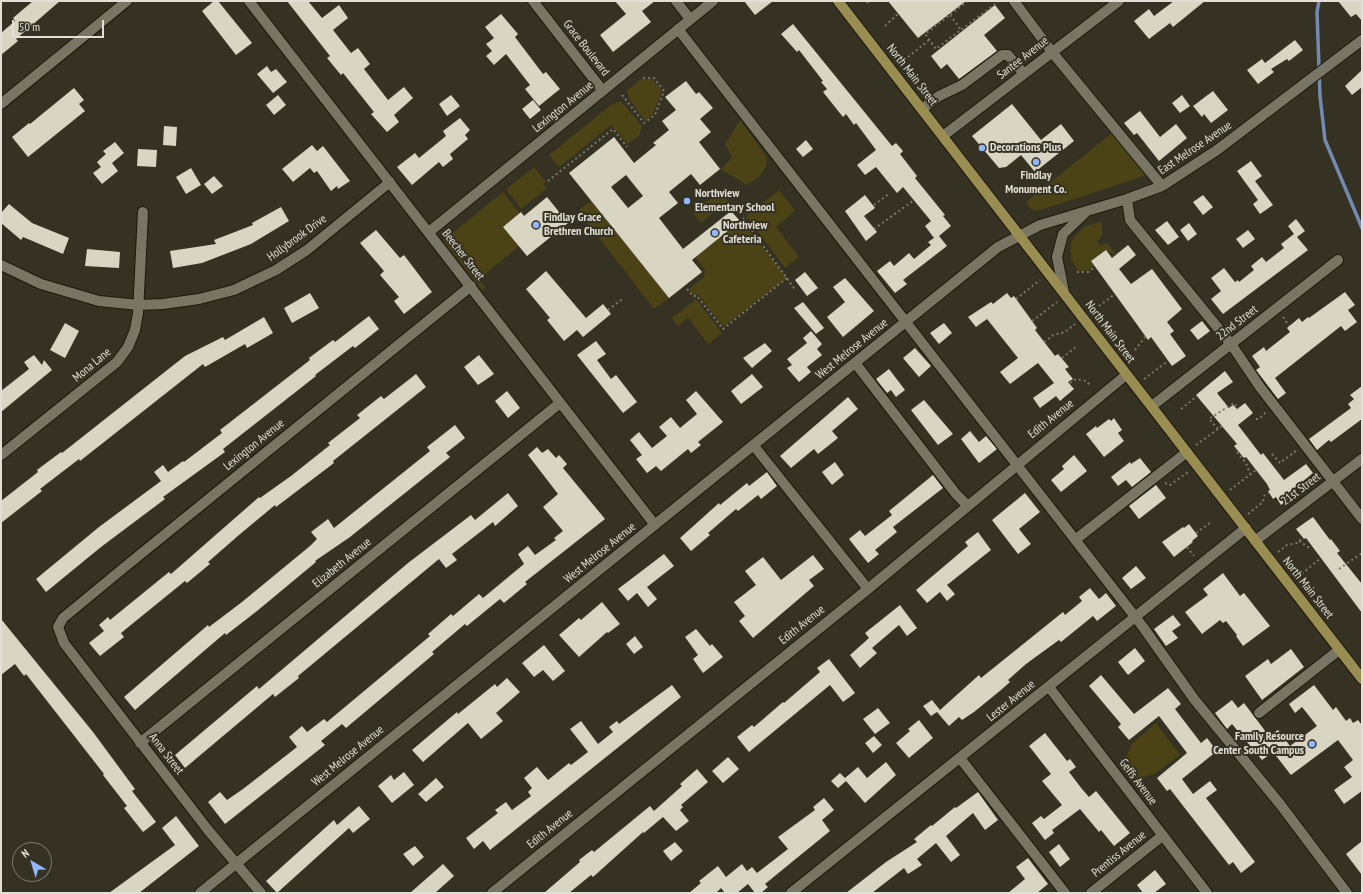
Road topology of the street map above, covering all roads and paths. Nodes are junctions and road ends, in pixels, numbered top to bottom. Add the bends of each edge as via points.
1 (127, 1) edge
2 (248, 1) edge
3 (533, 1) edge
4 (676, 1) edge
5 (713, 1) edge
6 (838, 1) edge
7 (968, 1) edge
8 (999, 1) edge
9 (1014, 1) edge
10 (1119, 1) edge
11 (899, 14) dead end
12 (950, 15) junction
13 (690, 19) junction
14 (885, 26) dead end
15 (678, 29) junction
16 (961, 30) junction
17 (929, 40) junction
18 (1362, 40) edge
19 (1052, 52) junction
20 (908, 57) dead end
21 (1024, 74) junction
22 (642, 78) dead end
23 (603, 91) junction
24 (622, 95) dead end
25 (1, 104) edge
26 (922, 108) junction
27 (943, 136) junction
28 (627, 147) dead end
29 (548, 181) dead end
30 (390, 182) junction
31 (1162, 186) junction
32 (890, 193) dead end
33 (1127, 199) junction
34 (914, 200) dead end
35 (874, 205) dead end
36 (1088, 210) junction
37 (143, 212) dead end
38 (743, 218) dead end
39 (874, 229) dead end
40 (429, 232) junction
41 (1020, 236) junction
42 (1338, 260) dead end
43 (1, 264) edge
44 (1095, 268) dead end
45 (1077, 272) dead end
46 (1049, 273) junction
47 (787, 278) junction
48 (471, 286) junction
49 (687, 289) dead end
50 (796, 291) dead end
51 (1065, 294) junction
52 (1116, 294) dead end
53 (624, 298) dead end
54 (1016, 299) dead end
55 (139, 305) junction
56 (608, 310) dead end
57 (1083, 318) junction
58 (906, 322) junction
59 (1032, 322) dead end
60 (1146, 336) dead end
61 (1044, 342) dead end
62 (1231, 344) junction
63 (1076, 347) dead end
64 (1136, 350) dead end
65 (1062, 358) dead end
66 (1168, 361) dead end
67 (856, 364) junction
68 (1126, 375) junction
69 (1070, 384) dead end
70 (1091, 386) dead end
71 (1135, 386) junction
72 (1197, 396) dead end
73 (560, 403) junction
74 (1152, 406) junction
75 (1181, 408) dead end
76 (1238, 409) dead end
77 (1220, 410) junction
78 (1269, 412) dead end
79 (1222, 413) dead end
80 (1256, 419) dead end
81 (1222, 426) dead end
82 (1218, 429) junction
83 (1205, 439) dead end
84 (1296, 443) dead end
85 (754, 446) junction
86 (1187, 452) junction
87 (1237, 452) dead end
88 (1272, 454) dead end
89 (1, 456) edge
90 (1362, 459) edge
91 (1016, 465) junction
92 (1197, 465) junction
93 (1256, 470) dead end
94 (1250, 474) junction
95 (1332, 481) junction
96 (1162, 482) dead end
97 (1239, 483) dead end
98 (1269, 493) dead end
99 (967, 505) junction
100 (1257, 507) dead end
101 (1362, 519) edge
102 (1211, 522) dead end
103 (655, 525) junction
104 (1246, 528) junction
105 (1196, 534) dead end
106 (1303, 538) dead end
107 (1075, 540) junction
108 (1256, 541) junction
109 (1300, 541) junction
110 (1312, 547) dead end
111 (1362, 553) edge
112 (1269, 558) junction
113 (1321, 558) dead end
114 (1339, 569) dead end
115 (1289, 584) junction
116 (868, 589) junction
117 (1135, 617) junction
118 (58, 627) joint
119 (1339, 650) junction
120 (1361, 676) edge
121 (1049, 687) junction
122 (1259, 713) dead end
123 (140, 743) junction
124 (960, 758) junction
125 (1162, 836) junction
126 (236, 863) junction
127 (200, 893) edge
128 (260, 893) edge
129 (492, 893) edge
130 (791, 893) edge
131 (1065, 893) edge
132 (1091, 893) edge
133 (1207, 893) edge
134 (1347, 893) edge

1 - 25 street
2 - 30 street, Beecher Street
3 - 23 street, Grace Boulevard
4 - 13 street
5 - 13 street, Lexington Avenue
6 - 26 main road, North Main Street
7 - 12 path
8 - 16 path
9 - 19 street
10 - 19 street, Santee Avenue
11 - 14 path
12 - 16 path
12 - 17 path via 925,34
13 - 15 street, Lexington Avenue
15 - 23 street, Lexington Avenue
15 - 58 street
16 - 17 path via 936,49
17 - 20 path
18 - 31 street, East Melrose Avenue via 1218,150
19 - 21 street, Santee Avenue
19 - 31 street
21 - 26 street via 1008,55 1002,55 962,85
21 - 27 street, Santee Avenue
22 - 24 path via 654,78 664,91 655,115 644,123
23 - 40 street, Lexington Avenue
26 - 27 main road, North Main Street
27 - 41 main road, North Main Street
28 - 29 path via 613,129
30 - 40 street, Beecher Street
30 - 55 street, Hollybrook Drive via 307,250 252,283 199,299
31 - 33 street, East Melrose Avenue
32 - 35 path
33 - 36 street, East Melrose Avenue
33 - 62 street via 1130,220
34 - 39 path
36 - 41 street, East Melrose Avenue via 1040,225
36 - 51 street via 1062,234 1057,257
37 - 55 street, Mona Lane
38 - 47 path
40 - 48 street, Beecher Street
41 - 46 main road, North Main Street
41 - 58 street, West Melrose Avenue via 998,247
42 - 62 street, 22nd Street
43 - 55 street, Hollybrook Drive via 63,292 99,301
44 - 45 path via 1088,272
46 - 51 main road, North Main Street
46 - 54 path
47 - 49 path via 723,329 697,296
47 - 50 path
48 - 73 street, Beecher Street
48 - 118 street, Lexington Avenue via 63,618
51 - 57 main road, North Main Street
51 - 59 path
52 - 57 path
53 - 56 path
55 - 89 street, Mona Lane via 132,338 117,362
57 - 61 path
57 - 68 main road, North Main Street
58 - 67 street, West Melrose Avenue
58 - 91 street
60 - 64 path
62 - 74 street, 22nd Street
62 - 95 street via 1260,387
63 - 65 path
66 - 71 path
67 - 85 street, West Melrose Avenue
67 - 99 street
68 - 71 main road, North Main Street
68 - 91 street, Edith Avenue
69 - 70 path via 1076,379 1086,381
71 - 74 main road, North Main Street
72 - 75 path
73 - 103 street, Beecher Street
73 - 123 street, Elizabeth Avenue
74 - 86 main road, North Main Street
76 - 77 path via 1234,404
77 - 79 path
77 - 82 path via 1209,418
78 - 80 path
81 - 82 path
82 - 83 path
84 - 88 path via 1297,450 1280,463
85 - 103 street, West Melrose Avenue
85 - 116 street
86 - 92 main road, North Main Street
86 - 107 street
87 - 94 path via 1246,463
90 - 95 street, 21st Street
91 - 99 street, Edith Avenue
91 - 107 street
92 - 96 path via 1170,485
92 - 104 main road, North Main Street
93 - 94 path
94 - 97 path
95 - 101 street
95 - 108 street, 21st Street
98 - 100 path
99 - 116 street, Edith Avenue
102 - 105 path
103 - 126 street, West Melrose Avenue
104 - 108 main road, North Main Street
104 - 117 street, Lester Avenue
106 - 109 path
107 - 117 street
108 - 112 main road, North Main Street
109 - 110 path
109 - 112 path via 1287,545
111 - 114 path
112 - 115 main road, North Main Street
113 - 115 path
115 - 119 main road, North Main Street
116 - 129 street, Edith Avenue
117 - 121 street, Lester Avenue
117 - 134 street via 1194,699 1280,804
118 - 123 street, Anna Street via 64,643
119 - 120 main road, North Main Street
119 - 122 street
121 - 124 street, Lester Avenue
121 - 125 street, Geffs Avenue
123 - 126 street, Anna Street
124 - 130 street, Lester Avenue
124 - 131 street
125 - 132 street, Prentiss Avenue
125 - 133 street, Geffs Avenue
126 - 127 street, West Melrose Avenue
126 - 128 street, Anna Street

